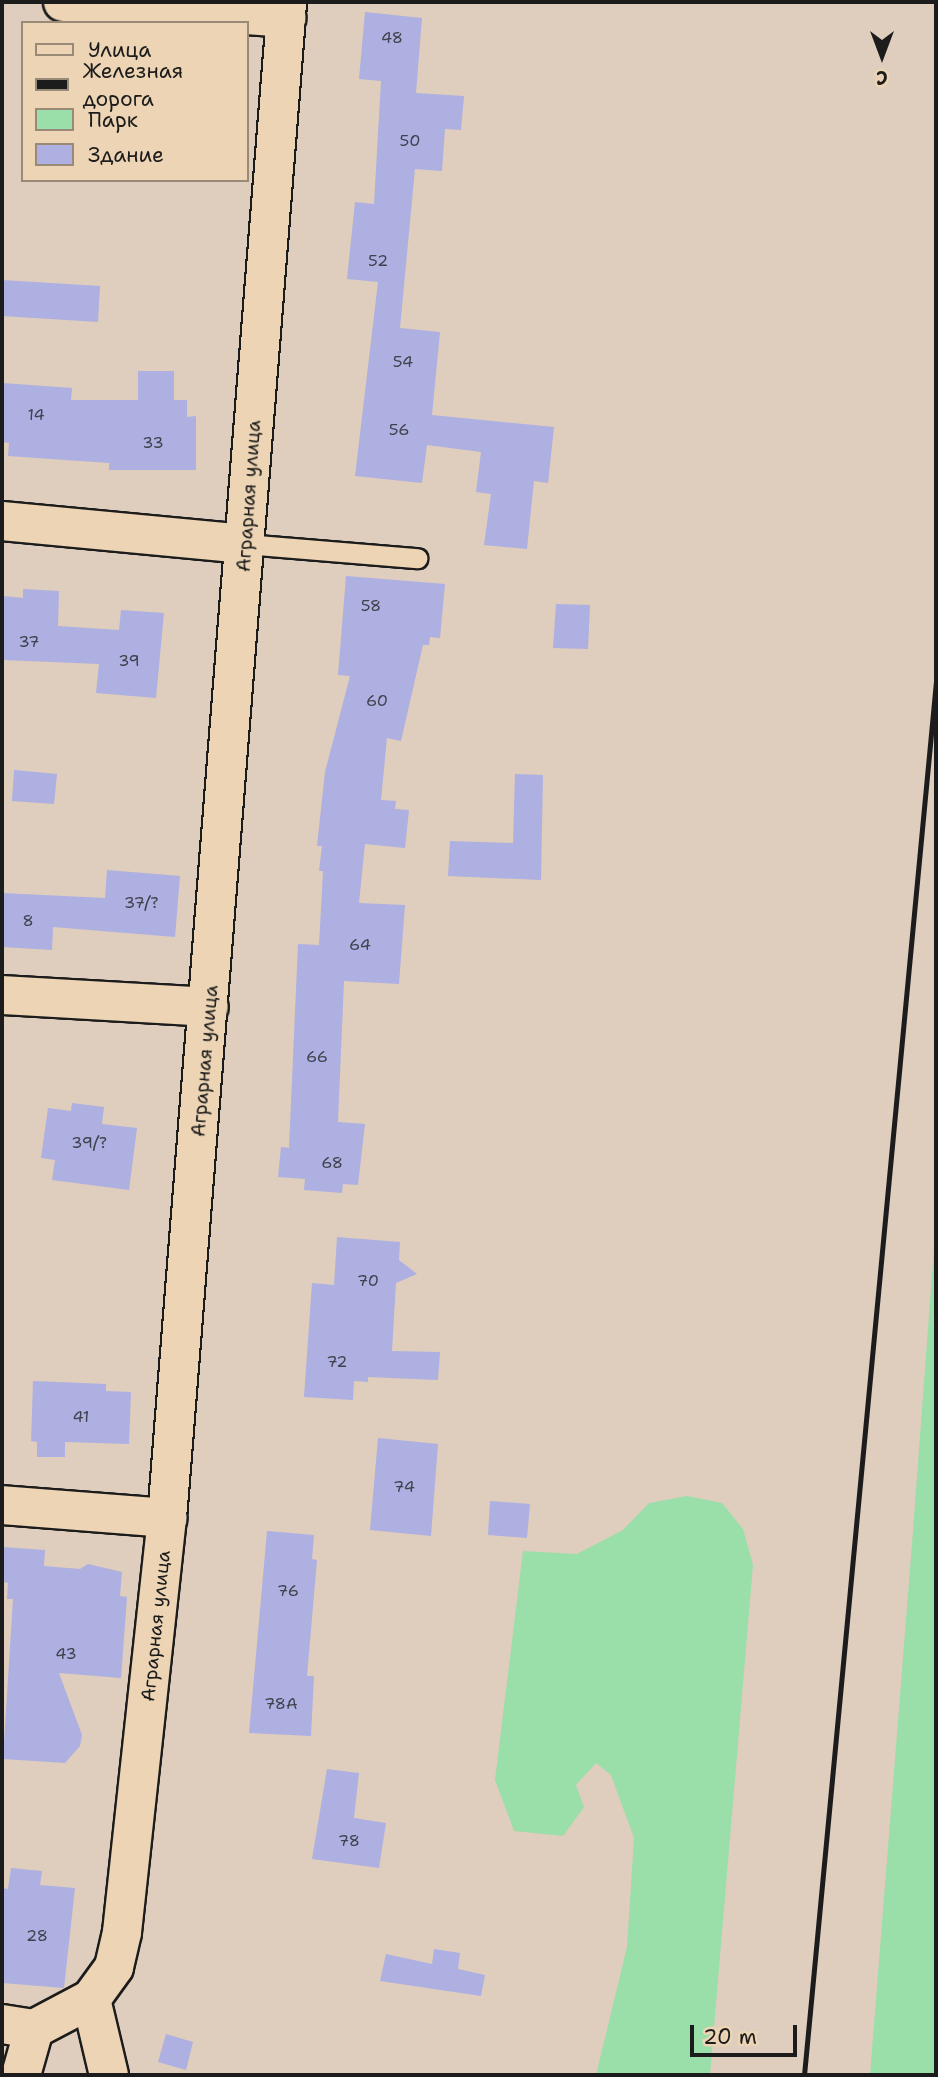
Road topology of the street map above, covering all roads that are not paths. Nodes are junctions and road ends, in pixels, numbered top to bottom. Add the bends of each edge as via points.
1 (63, 2) edge
2 (287, 10) edge
3 (2, 521) edge
4 (246, 544) junction
5 (417, 558) dead end
6 (2, 995) edge
7 (209, 1007) junction
8 (2, 1505) edge
9 (167, 1518) junction
10 (91, 1999) junction
11 (18, 2027) edge
12 (20, 2075) edge
13 (109, 2075) edge

1 - 2 street
2 - 4 street, Аграрная улица
3 - 4 street
4 - 5 lane
4 - 7 street, Аграрная улица
6 - 7 street
7 - 9 street, Аграрная улица
8 - 9 street
9 - 10 street, Аграрная улица via 122,1931 114,1968
10 - 11 street, Аграрная улица via 75,2011
10 - 13 street
11 - 12 street, Аграрная улица

